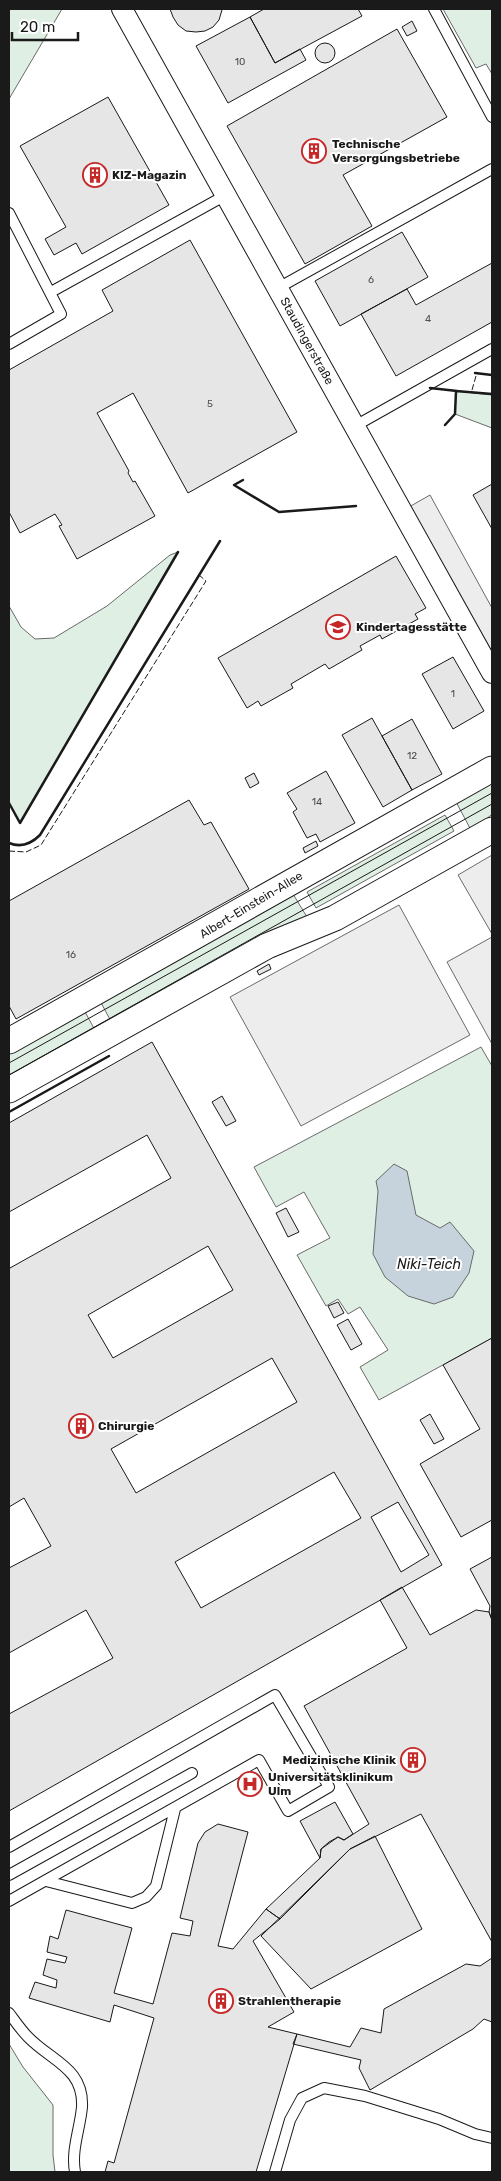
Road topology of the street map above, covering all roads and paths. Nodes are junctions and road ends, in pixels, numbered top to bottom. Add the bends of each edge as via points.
1 (122, 9) edge
2 (434, 9) edge
3 (492, 117) edge
4 (492, 169) edge
5 (226, 195) junction
6 (9, 213) edge
7 (278, 288) junction
8 (50, 292) junction
9 (9, 344) edge
10 (492, 348) edge
11 (355, 426) junction
12 (492, 673) edge
13 (492, 769) edge
14 (492, 830) edge
15 (9, 1041) edge
16 (9, 1090) edge
17 (192, 1773) dead end
18 (175, 1809) junction
19 (9, 1847) edge
20 (9, 1875) edge
21 (46, 1881) junction
22 (9, 1901) edge
23 (9, 2013) edge
24 (492, 2138) edge
25 (75, 2172) edge
26 (276, 2172) edge

1 - 5 street, Staudingerstraße
2 - 3 lane
4 - 7 lane
5 - 7 street, Staudingerstraße
5 - 8 lane
6 - 8 lane
7 - 11 street, Staudingerstraße
8 - 9 lane via 62,314
10 - 11 lane
11 - 12 street, Staudingerstraße
13 - 15 street, Albert-Einstein-Allee
14 - 16 street via 335,918 274,943
17 - 20 lane
18 - 19 lane via 259,1760 288,1811 329,1787 275,1695
18 - 21 lane
18 - 21 lane via 156,1886 146,1897 132,1903
21 - 22 lane
23 - 25 lane via 29,2038 74,2075 80,2086 82,2106 73,2162
24 - 26 lane via 365,2096 324,2088 302,2098 294,2112

